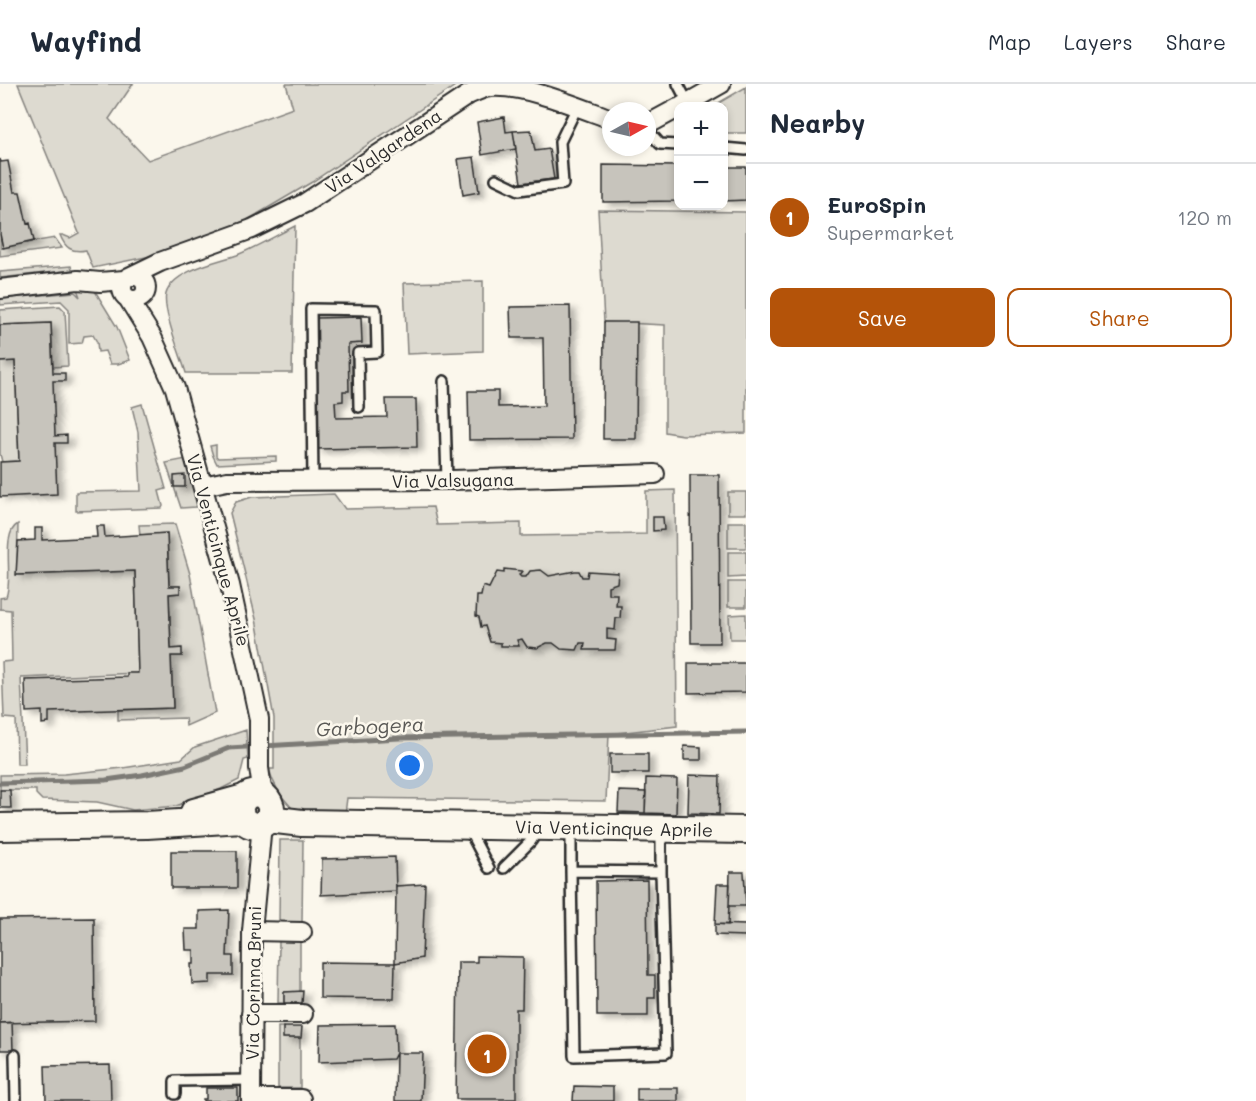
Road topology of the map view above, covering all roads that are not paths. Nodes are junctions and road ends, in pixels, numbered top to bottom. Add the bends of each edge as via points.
1 (678, 84) edge
2 (721, 84) edge
3 (682, 102) edge
4 (690, 102) edge
5 (577, 107) junction
6 (674, 111) edge
7 (602, 116) edge
8 (656, 119) edge
9 (656, 139) edge
10 (674, 145) edge
11 (728, 148) edge
12 (746, 150) edge
13 (496, 178) dead end
14 (132, 288) junction
15 (0, 289) edge
16 (444, 381) dead end
17 (359, 407) dead end
18 (655, 474) dead end
19 (447, 480) junction
20 (251, 482) junction
21 (313, 482) junction
22 (203, 486) junction
23 (208, 505) junction
24 (256, 810) junction
25 (0, 826) edge
26 (571, 828) junction
27 (661, 829) junction
28 (746, 830) edge
29 (470, 833) junction
30 (536, 834) junction
31 (489, 868) dead end
32 (504, 868) dead end
33 (571, 871) junction
34 (661, 872) junction
35 (252, 931) junction
36 (302, 932) dead end
37 (251, 1014) junction
38 (303, 1014) dead end
39 (15, 1055) dead end
40 (251, 1080) junction
41 (174, 1094) dead end
42 (302, 1099) dead end
43 (251, 1100) edge
44 (16, 1101) edge

1 - 3 lane
2 - 4 street
5 - 7 street, Via Valgardena
5 - 13 lane via 560,142 563,184 519,190
5 - 14 street, Via Valgardena via 520,88 479,90 305,204 252,230 160,262
6 - 8 street
9 - 10 lane via 660,144
11 - 12 lane
14 - 15 street via 78,280
14 - 22 street, Via Venticinque Aprile via 175,388
16 - 19 lane
17 - 21 lane via 357,353 377,352 376,310 311,309
18 - 19 street, Via Valsugana
19 - 21 street, Via Valsugana
20 - 21 street, Via Valsugana
20 - 22 street, Via Valsugana
20 - 23 street, Via Valsugana via 230,488
22 - 23 street, Via Venticinque Aprile
23 - 24 street, Via Venticinque Aprile via 260,724
24 - 25 street via 147,825
24 - 29 street, Via Venticinque Aprile via 302,823
24 - 35 street, Via Corinna Bruni
26 - 27 street, Via Venticinque Aprile
26 - 30 street, Via Venticinque Aprile
26 - 33 lane
27 - 28 street, Via Venticinque Aprile
27 - 34 lane
29 - 30 street, Via Venticinque Aprile
29 - 31 lane
30 - 32 lane
33 - 34 lane
33 - 34 lane via 574,1056 666,1053
35 - 36 street
35 - 37 street, Via Corinna Bruni
37 - 38 street
37 - 40 street, Via Corinna Bruni
39 - 44 lane
40 - 41 lane via 175,1081
40 - 43 street, Via Corinna Bruni
42 - 43 street

